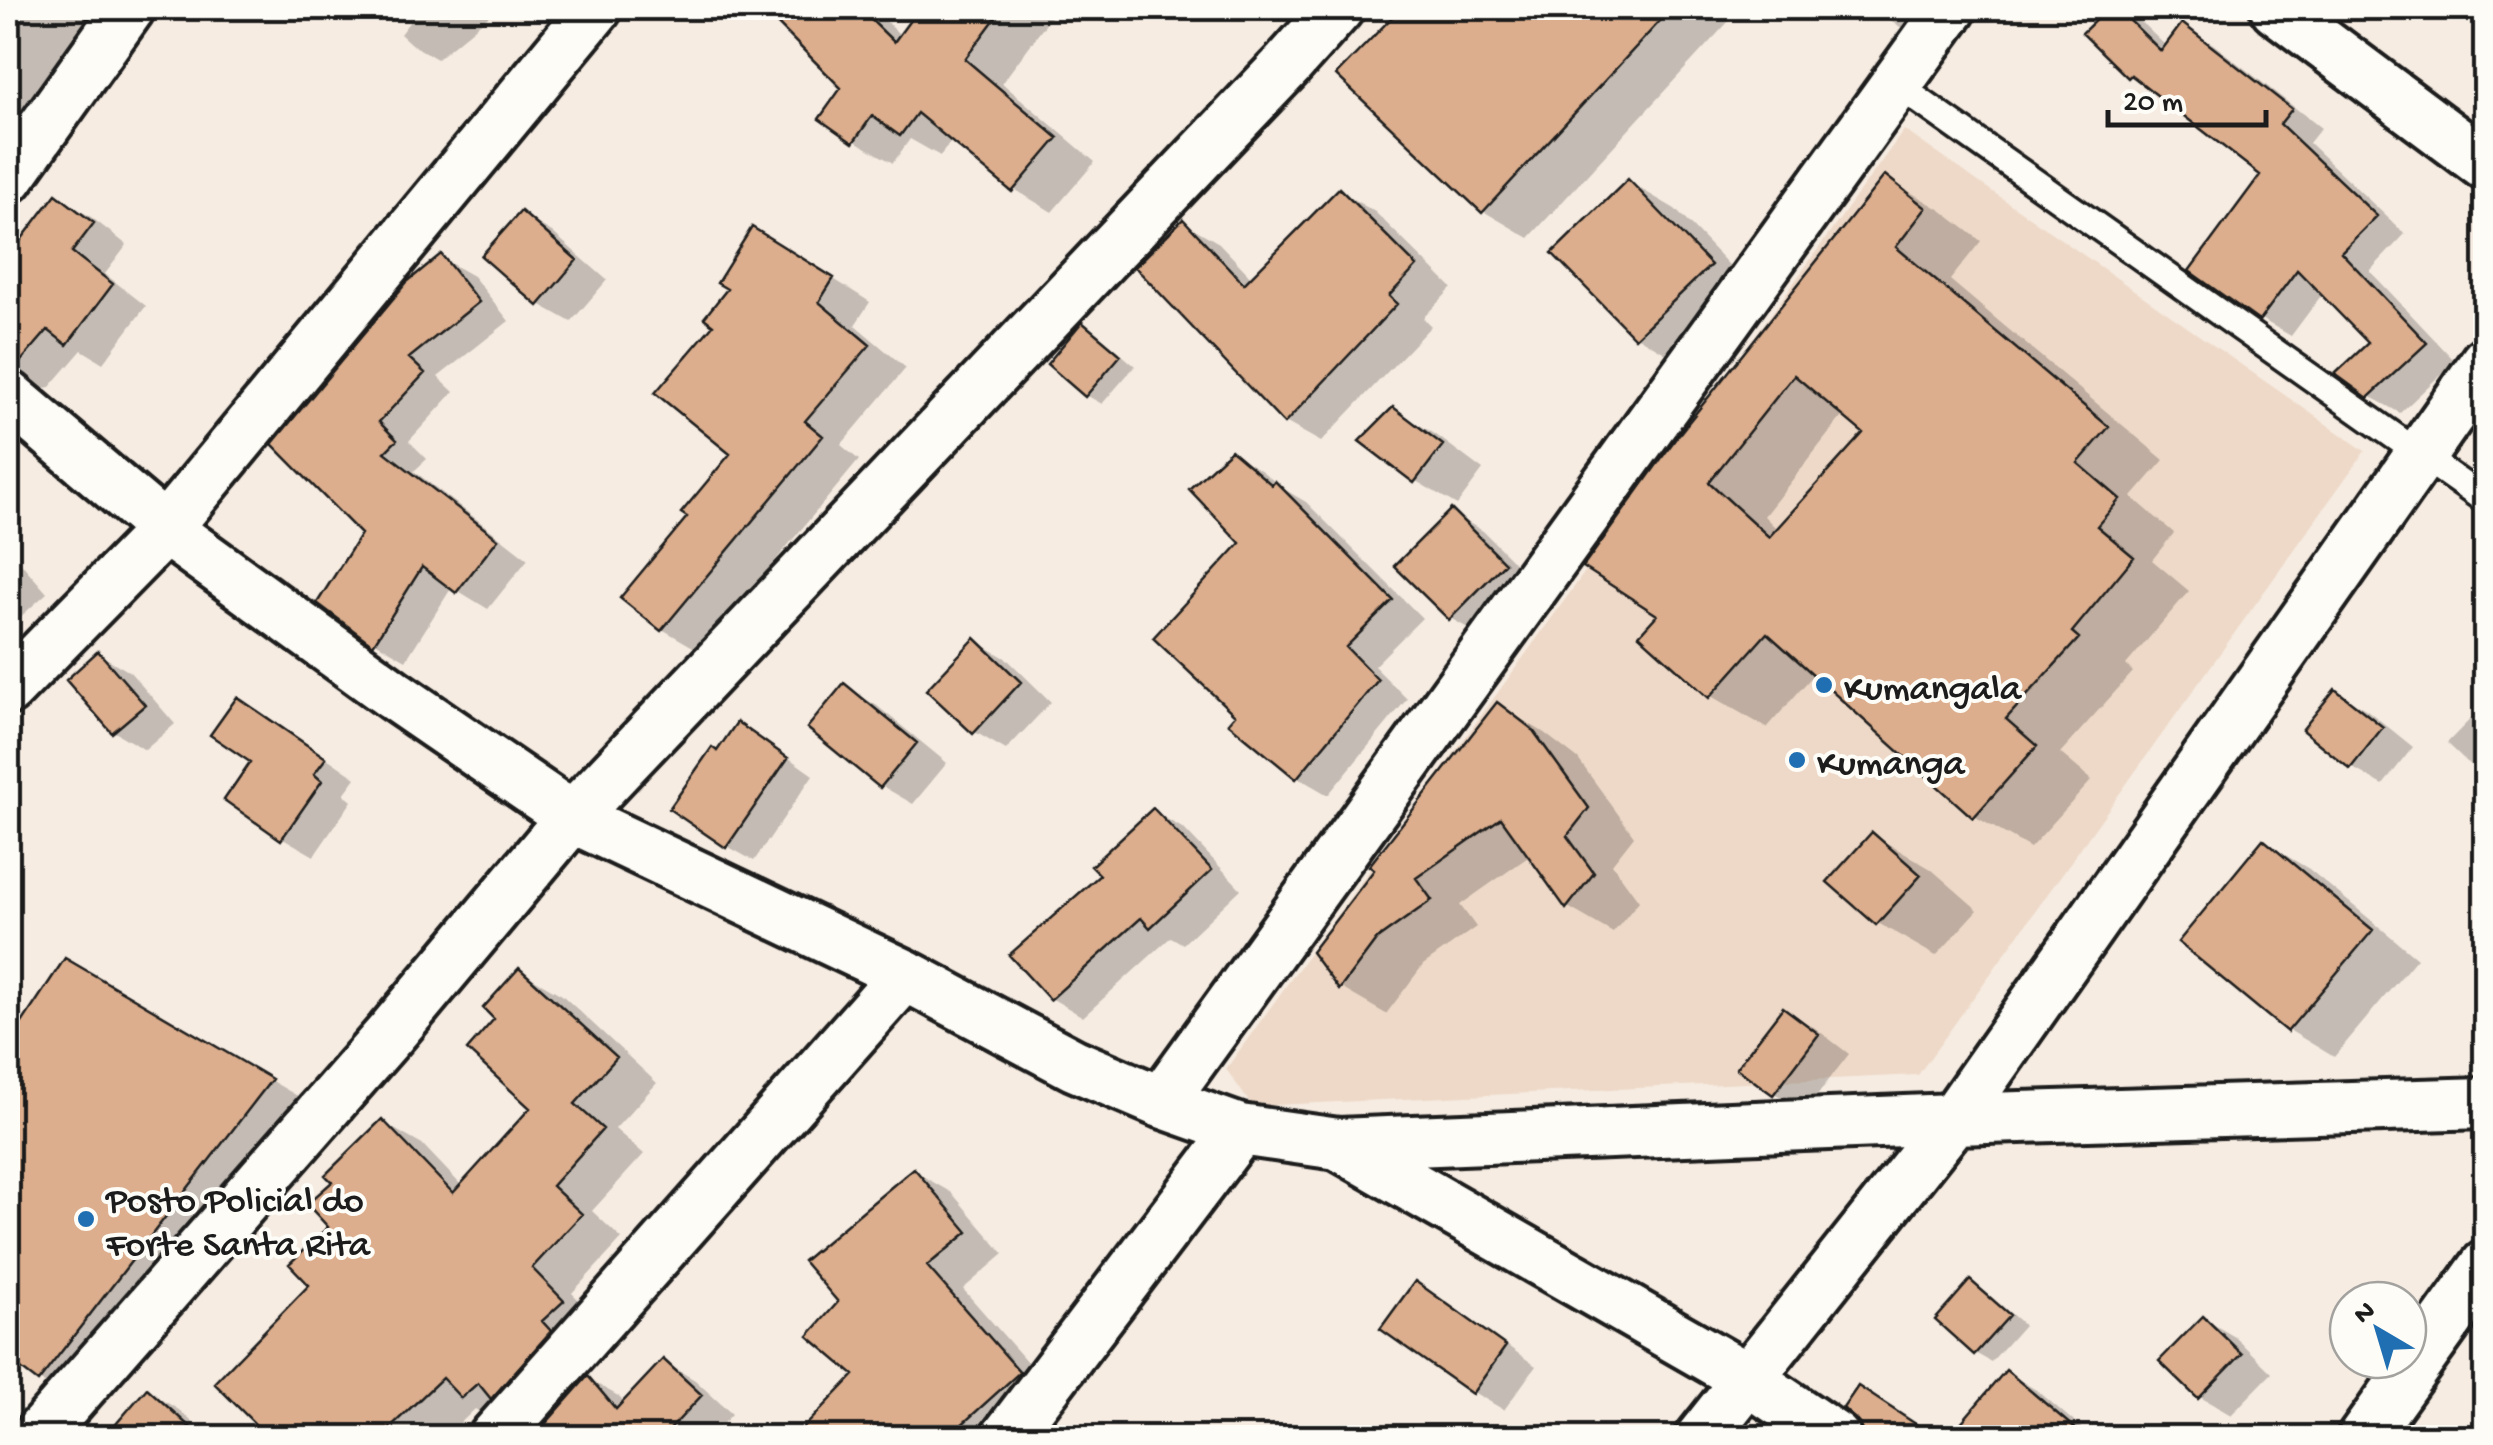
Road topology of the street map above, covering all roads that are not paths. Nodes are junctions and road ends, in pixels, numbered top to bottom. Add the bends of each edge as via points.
1 (128, 8) edge
2 (596, 8) edge
3 (1338, 8) edge
4 (1951, 8) edge
5 (2276, 8) edge
6 (1896, 84) junction
7 (2486, 165) edge
8 (8, 178) edge
9 (2486, 362) edge
10 (8, 396) edge
11 (2420, 456) junction
12 (2486, 501) edge
13 (164, 529) junction
14 (8, 689) edge
15 (572, 818) junction
16 (904, 975) junction
17 (1161, 1102) junction
18 (2486, 1103) edge
19 (1954, 1119) junction
20 (1240, 1130) junction
21 (1338, 1144) junction
22 (2486, 1266) edge
23 (1748, 1379) junction
24 (2376, 1433) edge
25 (36, 1438) edge
26 (494, 1438) edge
27 (1006, 1438) edge
28 (1701, 1438) edge
29 (1835, 1438) edge

1 - 8 street
2 - 13 street
3 - 15 street
4 - 6 street
5 - 7 street
6 - 11 lane
6 - 17 street
9 - 11 street
10 - 13 street
11 - 12 lane
11 - 19 street
13 - 14 street
13 - 15 street
15 - 16 street
15 - 25 street
16 - 17 street via 1074,1066
16 - 26 street
17 - 20 street
18 - 19 street
19 - 21 street
19 - 23 street
20 - 21 street
20 - 27 street
21 - 23 street
22 - 24 street
23 - 28 street
23 - 29 street

